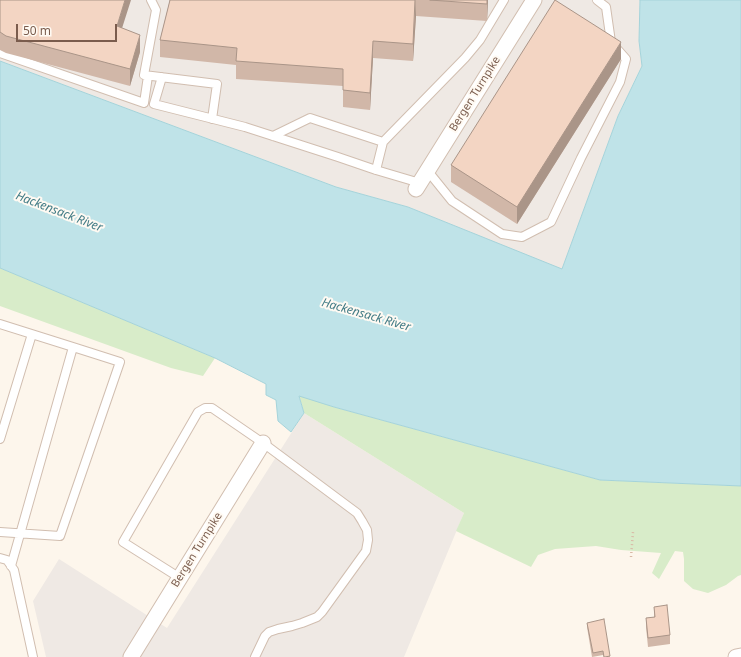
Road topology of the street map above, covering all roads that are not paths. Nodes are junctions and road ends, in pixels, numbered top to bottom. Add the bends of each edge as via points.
1 (151, 0) edge
2 (504, 0) edge
3 (534, 0) edge
4 (597, 0) edge
5 (0, 53) edge
6 (148, 76) junction
7 (162, 77) junction
8 (212, 119) junction
9 (273, 136) junction
10 (383, 142) junction
11 (376, 170) junction
12 (421, 181) junction
13 (0, 324) edge
14 (32, 334) junction
15 (73, 347) junction
16 (0, 439) edge
17 (263, 443) junction
18 (0, 532) edge
19 (21, 533) junction
20 (0, 558) edge
21 (11, 566) junction
22 (180, 578) junction
23 (131, 655) edge
24 (741, 656) edge
25 (33, 657) edge
26 (255, 657) edge
27 (736, 657) edge

1 - 6 lane via 156,10 144,75
2 - 10 lane via 480,40 465,58
3 - 12 street, Bergen Turnpike
4 - 12 lane via 606,7 611,42 626,59 620,82 551,222 522,237 502,234
5 - 6 lane via 144,103
6 - 7 lane
7 - 8 lane via 154,104
7 - 8 lane via 217,84
8 - 9 lane
9 - 10 lane via 310,118
9 - 11 lane
10 - 11 lane
11 - 12 lane
13 - 14 lane
14 - 15 lane
14 - 16 lane
15 - 19 lane
15 - 19 lane via 120,362 60,536
17 - 22 street, Bergen Turnpike
17 - 22 lane via 212,408 198,412 122,542
17 - 26 lane via 357,513 367,530 368,540 366,551 322,612 302,623 269,632
18 - 19 lane
19 - 21 lane
20 - 21 lane via 7,560
21 - 25 lane
22 - 23 street, Bergen Turnpike
24 - 27 street

